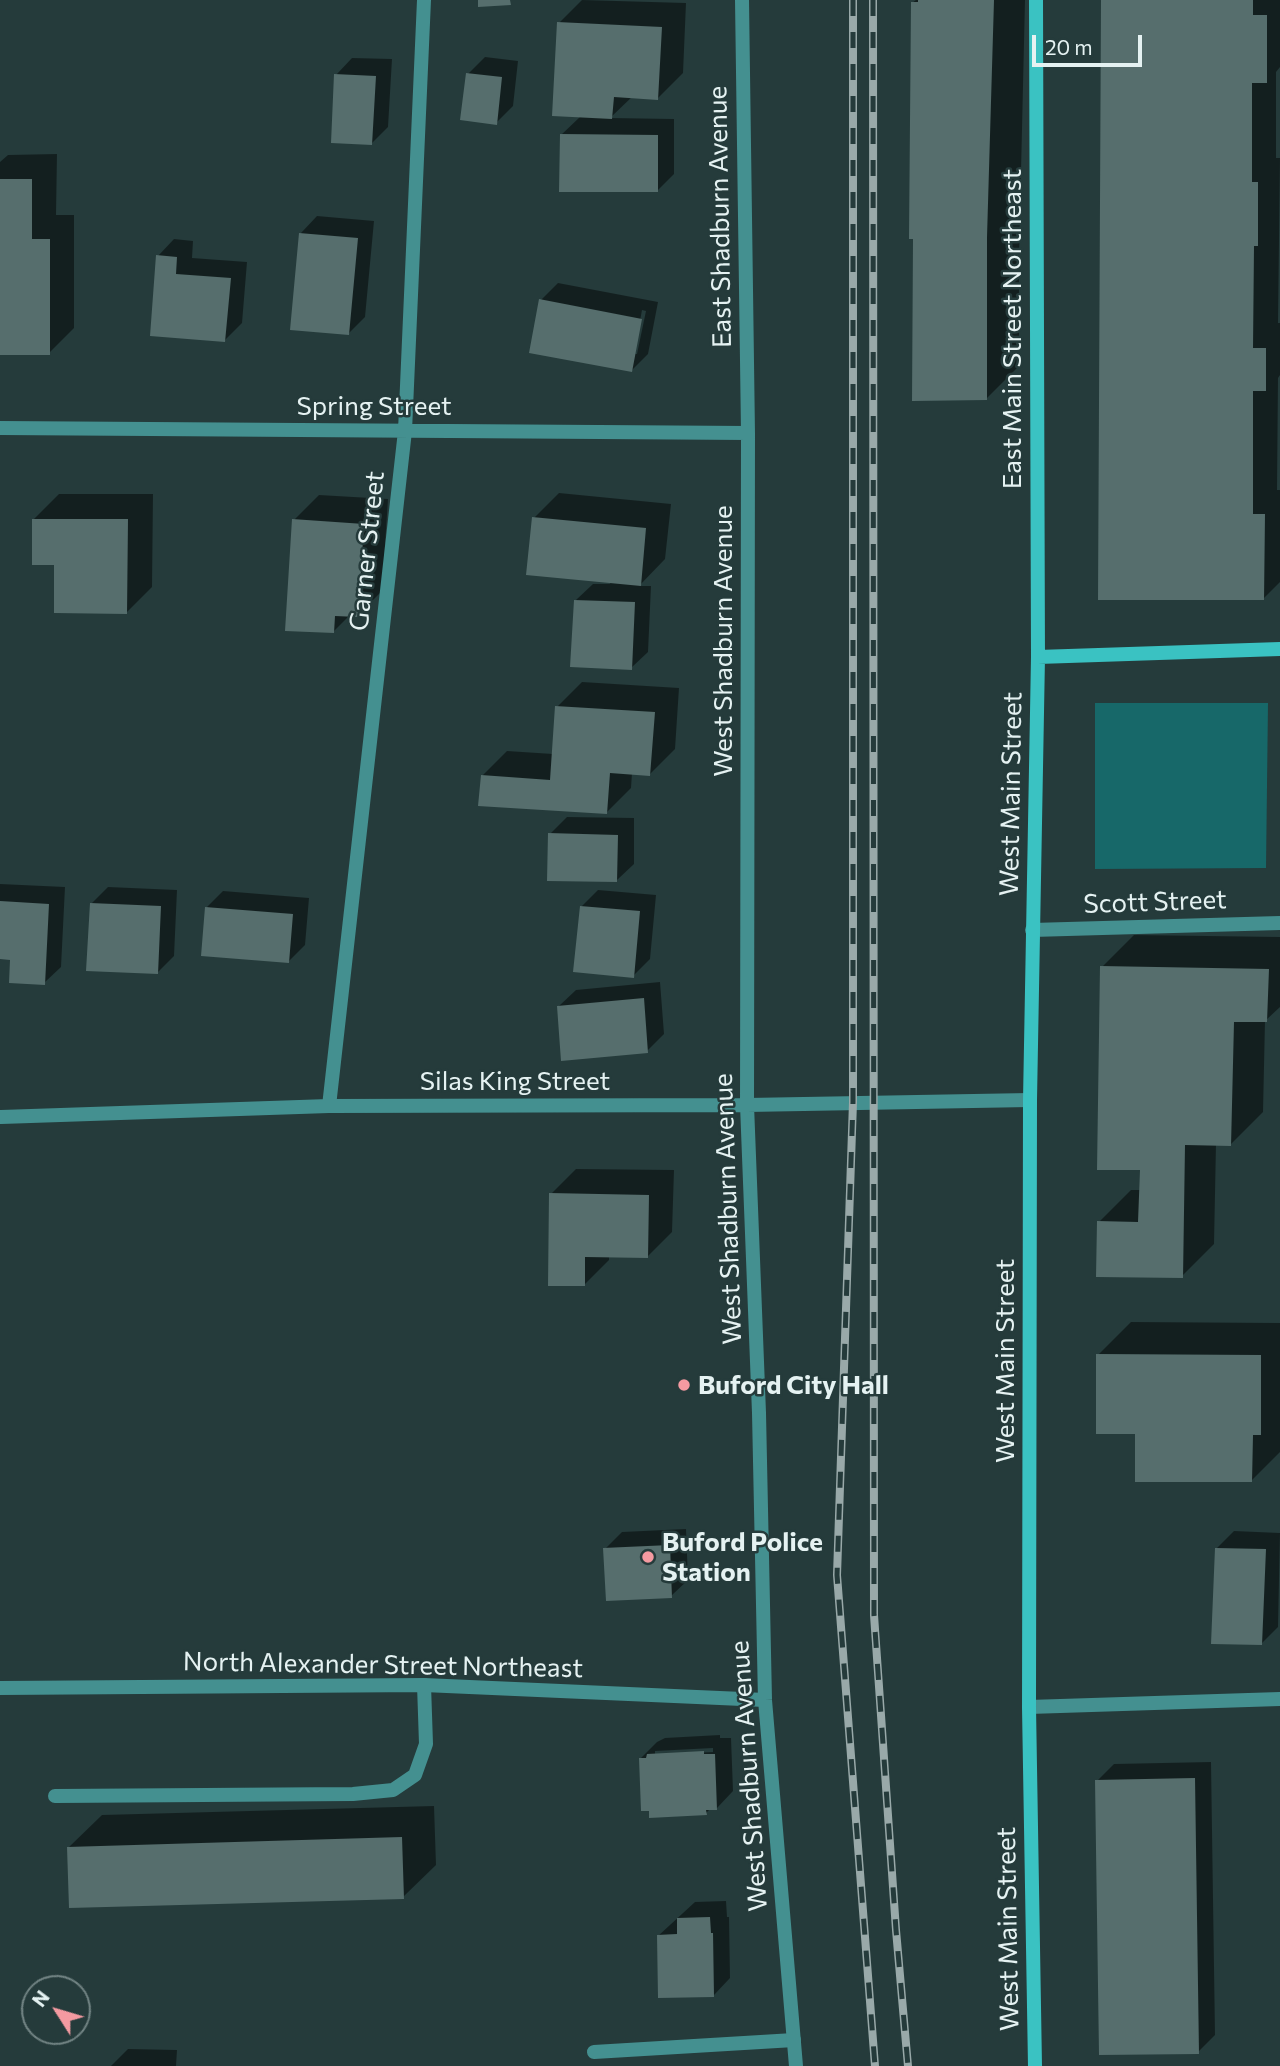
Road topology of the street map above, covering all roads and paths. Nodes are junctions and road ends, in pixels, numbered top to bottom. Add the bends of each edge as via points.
1 (424, 0) edge
2 (741, 0) edge
3 (1036, 0) edge
4 (0, 428) edge
5 (405, 431) junction
6 (748, 433) junction
7 (1280, 649) edge
8 (1038, 657) junction
9 (1280, 923) edge
10 (1032, 930) junction
11 (1030, 1100) junction
12 (747, 1105) junction
13 (328, 1106) junction
14 (1, 1117) edge
15 (424, 1685) junction
16 (0, 1688) edge
17 (1280, 1699) edge
18 (765, 1700) junction
19 (1029, 1707) junction
20 (55, 1796) dead end
21 (794, 2040) junction
22 (594, 2052) dead end
23 (796, 2066) edge
24 (1035, 2066) edge

1 - 5 street, Garner Street
2 - 6 street, East Shadburn Avenue
3 - 8 street, East Main Street Northeast
4 - 5 street, Spring Street
5 - 6 street, Spring Street
5 - 13 street, Garner Street
6 - 12 street, West Shadburn Avenue
7 - 8 street
8 - 10 street, West Main Street
9 - 10 street, Scott Street
10 - 11 street, West Main Street
11 - 12 street, Silas King Street
11 - 19 street, West Main Street
12 - 13 street, Silas King Street
12 - 18 street, West Shadburn Avenue
13 - 14 street, Silas King Street
15 - 16 street, North Alexander Street Northeast
15 - 18 street, North Alexander Street Northeast
15 - 20 street via 426,1744 415,1774 393,1790
17 - 19 street
18 - 21 street, West Shadburn Avenue
19 - 24 street, West Main Street
21 - 22 street
21 - 23 street, West Shadburn Avenue

